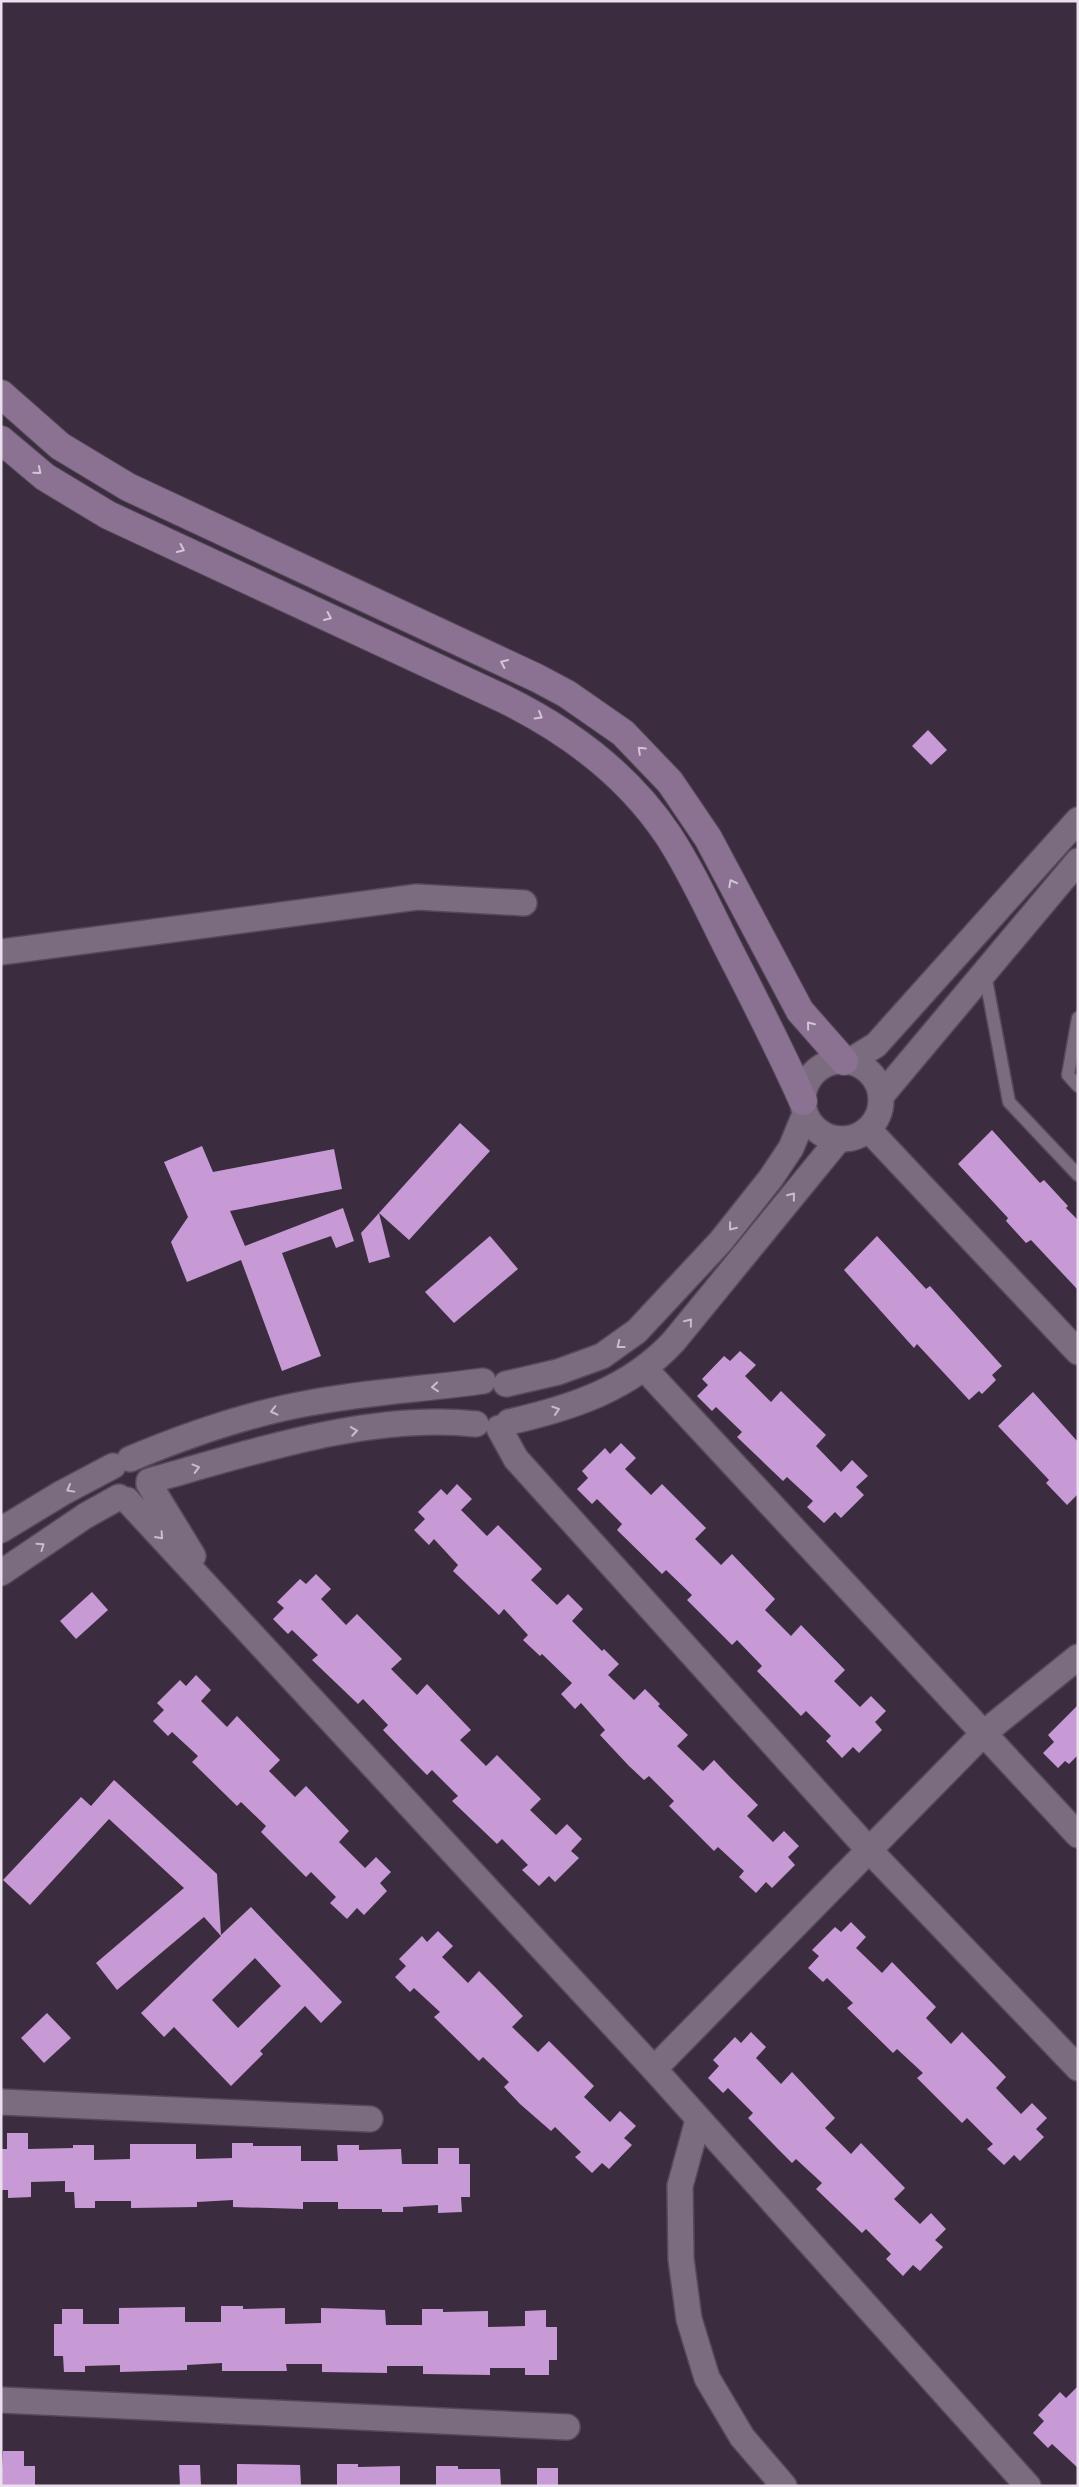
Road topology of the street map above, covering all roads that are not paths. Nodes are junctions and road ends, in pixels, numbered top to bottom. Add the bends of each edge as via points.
1 (1, 394) edge
2 (1, 440) edge
3 (1071, 827) edge
4 (1078, 861) edge
5 (524, 903) dead end
6 (1, 952) edge
7 (985, 974) junction
8 (1078, 1018) edge
9 (847, 1061) junction
10 (1078, 1086) edge
11 (881, 1096) junction
12 (804, 1107) junction
13 (868, 1129) junction
14 (839, 1140) junction
15 (1078, 1175) edge
16 (1078, 1352) edge
17 (645, 1369) junction
18 (494, 1383) junction
19 (495, 1425) junction
20 (122, 1463) junction
21 (149, 1482) junction
22 (123, 1499) junction
23 (1, 1530) edge
24 (1, 1574) edge
25 (217, 1595) junction
26 (1078, 1657) edge
27 (984, 1733) junction
28 (1078, 1835) edge
29 (869, 1850) junction
30 (1078, 2068) edge
31 (654, 2069) junction
32 (1, 2102) edge
33 (370, 2119) dead end
34 (698, 2120) junction
35 (1, 2400) edge
36 (567, 2427) dead end
37 (784, 2486) edge
38 (1028, 2486) edge

9 -> 1 main road via 800,1011 691,809 623,733 567,694 537,678 128,486 60,446
2 -> 12 main road via 45,477 108,515 504,699 583,745 649,809 679,853 775,1040
3 - 4 street
3 - 9 street via 876,1045
4 - 7 street
5 - 6 street via 417,897
7 - 11 street
7 - 15 lane via 1009,1102
8 - 10 lane via 1068,1075
9 - 11 street via 862,1066 871,1074
9 - 12 street via 831,1062 810,1077 804,1088
11 - 13 street via 876,1120
12 - 14 street via 813,1127 825,1136
12 -> 18 street via 791,1148 771,1178 720,1241 637,1331 602,1356 558,1372
13 - 14 street via 850,1139
13 - 16 street
17 -> 14 street via 674,1341
19 -> 17 street via 546,1414 586,1400
17 - 27 street
18 - 19 street via 514,1396 516,1402 513,1416
18 - 19 street via 471,1390 468,1412
18 -> 20 street via 383,1392 308,1403 210,1428
21 -> 19 street via 287,1443 334,1434 423,1422
19 - 29 street via 516,1459
20 - 21 street via 142,1464 149,1474
20 - 22 street via 109,1483
20 -> 23 street via 62,1493
21 - 22 street via 143,1494 133,1500
21 - 25 street
24 -> 22 street via 86,1516
22 -> 25 street
25 - 31 street
26 - 27 street
27 - 28 street
27 - 29 street
29 - 30 street
29 - 31 street
31 - 34 street
32 - 33 street
34 - 37 street via 680,2186 681,2259 689,2319 707,2378 742,2437
34 - 38 street
35 - 36 street

